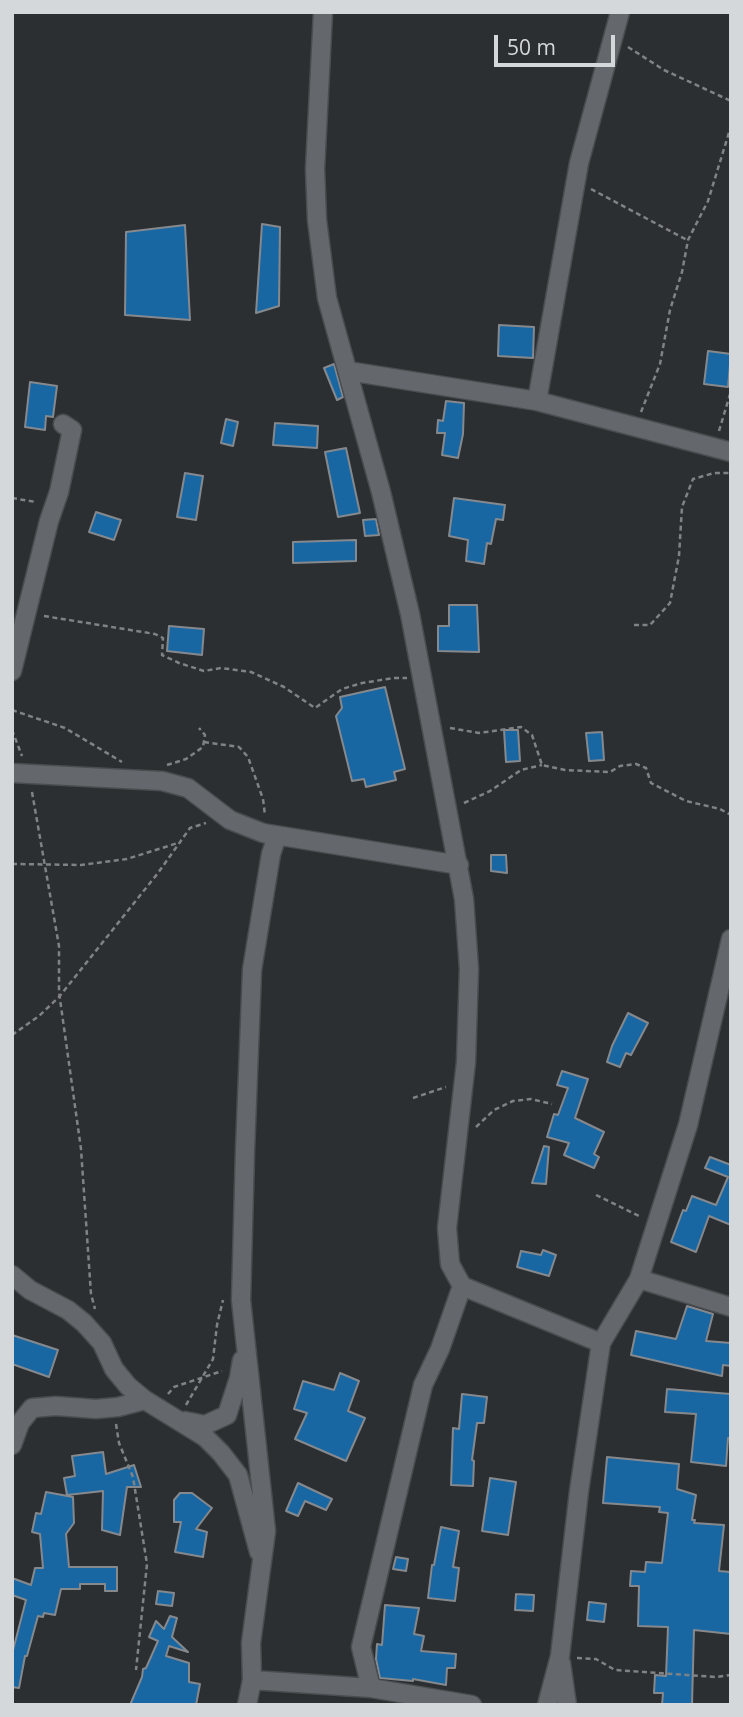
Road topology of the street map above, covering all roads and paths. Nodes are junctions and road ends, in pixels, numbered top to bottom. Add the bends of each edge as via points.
1 (323, 12) edge
2 (620, 12) edge
3 (613, 38) junction
4 (731, 102) edge
5 (731, 126) edge
6 (576, 181) junction
7 (688, 240) junction
8 (348, 371) junction
9 (731, 391) edge
10 (537, 401) junction
11 (63, 424) dead end
12 (636, 426) junction
13 (723, 450) edge
14 (731, 473) edge
15 (12, 498) edge
16 (54, 506) junction
17 (27, 615) junction
18 (634, 625) dead end
19 (12, 671) edge
20 (423, 679) junction
21 (12, 710) edge
22 (199, 728) dead end
23 (433, 729) junction
24 (12, 730) edge
25 (204, 742) junction
26 (542, 765) junction
27 (129, 766) dead end
28 (158, 768) dead end
29 (21, 774) edge
30 (448, 808) junction
31 (731, 815) edge
32 (225, 816) junction
33 (274, 835) junction
34 (181, 842) junction
35 (12, 864) edge
36 (46, 865) junction
37 (459, 865) junction
38 (731, 939) edge
39 (60, 997) junction
40 (12, 1035) edge
41 (463, 1086) junction
42 (413, 1098) dead end
43 (552, 1104) dead end
44 (457, 1142) junction
45 (596, 1195) dead end
46 (656, 1225) junction
47 (12, 1275) edge
48 (639, 1279) junction
49 (462, 1286) junction
50 (224, 1298) dead end
51 (731, 1307) edge
52 (102, 1343) junction
53 (601, 1343) junction
54 (244, 1348) junction
55 (203, 1378) junction
56 (151, 1403) junction
57 (118, 1407) junction
58 (178, 1420) junction
59 (12, 1445) edge
60 (261, 1559) junction
61 (560, 1656) junction
62 (136, 1671) dead end
63 (731, 1675) edge
64 (252, 1680) junction
65 (371, 1688) junction
66 (247, 1705) edge
67 (472, 1705) edge
68 (547, 1705) edge
69 (567, 1705) edge

1 - 8 street via 314,169 317,220 327,298
2 - 3 street
3 - 4 path via 664,70
3 - 6 street
5 - 7 path via 708,201
6 - 7 path
6 - 10 street
7 - 12 path via 660,364
8 - 10 street
8 - 20 street
9 - 13 path
10 - 12 street
11 - 16 street via 72,430
12 - 13 street
14 - 18 path via 693,479 682,507 670,604 650,625
15 - 16 path
16 - 17 street
17 - 19 street
17 - 20 path via 155,634 163,638 162,655 179,663 204,671 251,672 285,687 315,708 342,688 394,678
20 - 23 street
21 - 27 path via 65,728
22 - 25 path
23 - 26 path via 479,733 521,727 532,735
23 - 30 street
24 - 29 path
25 - 28 path via 186,759
25 - 33 path via 239,747 248,757 263,799 265,821
26 - 30 path via 521,770 480,796
26 - 31 path via 565,771 610,772 636,764 646,768 651,783 686,801
29 - 32 street via 162,781 188,788
29 - 36 path
30 - 37 street
32 - 33 street
32 - 34 path via 190,828
33 - 37 street
33 - 54 street via 252,970 241,1300
34 - 36 path via 127,859
34 - 39 path
35 - 36 path
36 - 39 path via 59,946
37 - 41 street via 469,969
38 - 46 street via 688,1125
39 - 40 path
39 - 52 path via 81,1149 91,1294
41 - 42 path via 442,1087
41 - 44 street
43 - 44 path via 513,1101 494,1110
44 - 49 street via 447,1228 450,1264
45 - 46 path
46 - 48 street
47 - 52 street via 68,1310
48 - 51 street
48 - 53 street
49 - 53 street
49 - 65 street via 423,1385 361,1647
50 - 55 path via 213,1359
52 - 56 street via 122,1380
53 - 61 street
54 - 55 path via 238,1362
54 - 58 street via 227,1415 205,1425
54 - 60 street via 266,1531
55 - 56 path via 174,1387
55 - 58 path
56 - 57 street
56 - 58 street
57 - 59 street via 32,1408
57 - 62 path via 115,1431 134,1477 147,1564
58 - 60 street via 205,1437 238,1475
60 - 64 street via 251,1643
61 - 63 path via 596,1659 615,1670
61 - 68 street
61 - 69 street
64 - 65 street
64 - 66 street
65 - 67 street

